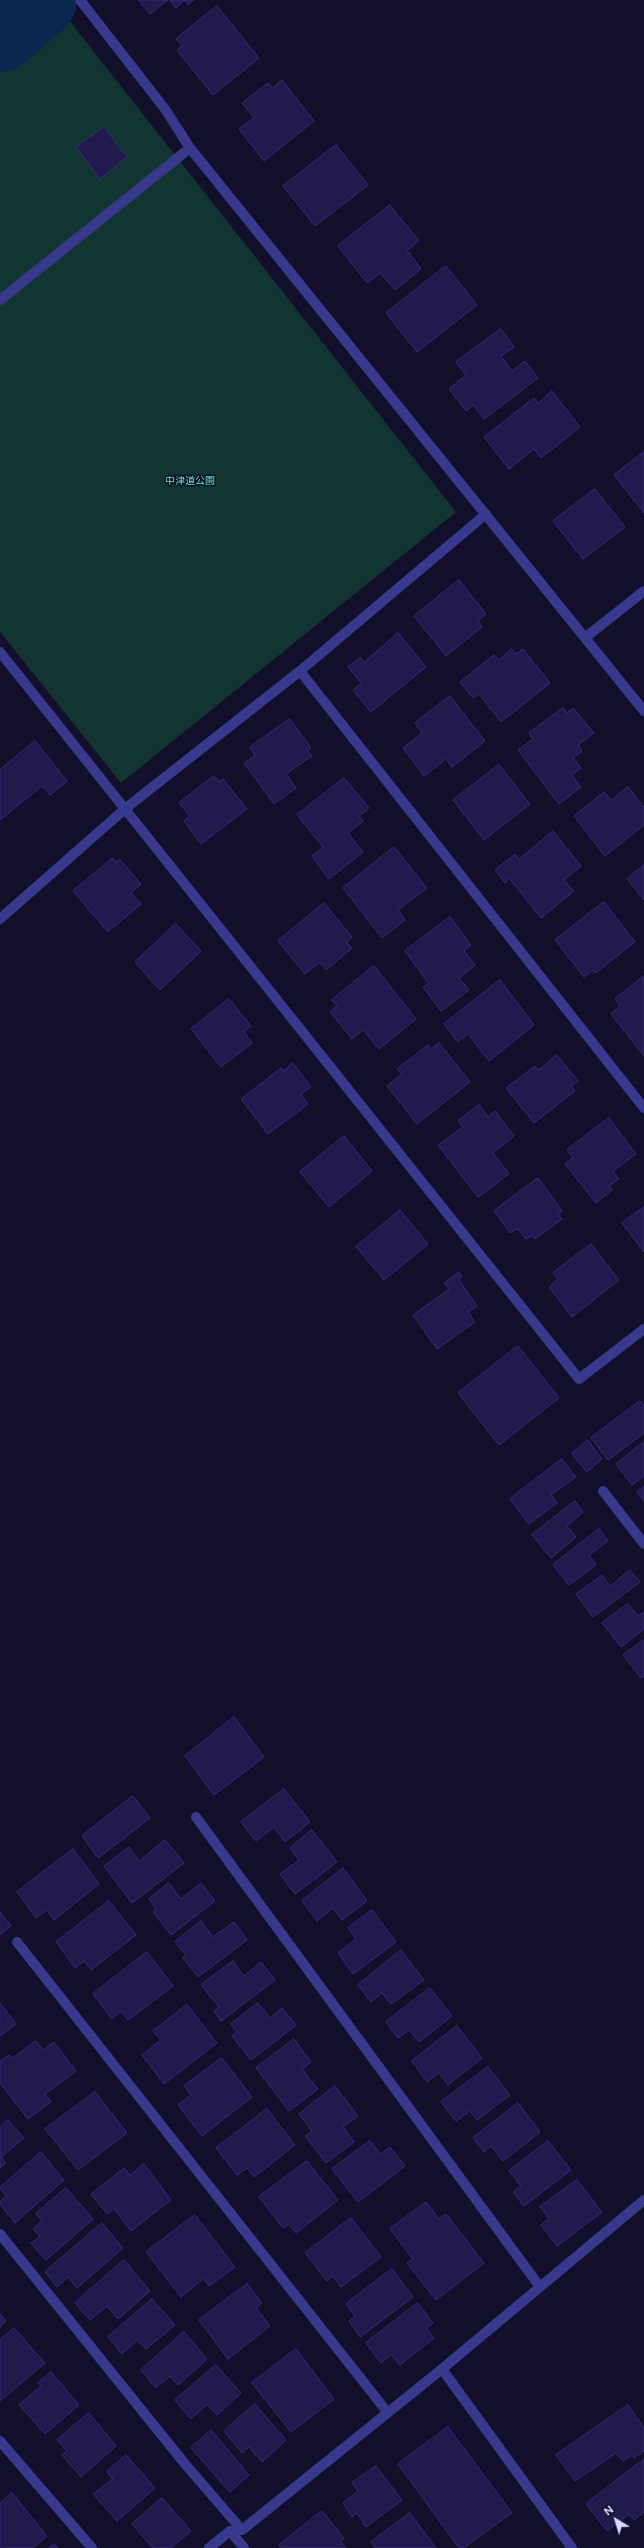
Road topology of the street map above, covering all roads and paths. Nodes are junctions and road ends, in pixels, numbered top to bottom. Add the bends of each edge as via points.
1 (81, 1) edge
2 (190, 148) junction
3 (0, 300) edge
4 (486, 514) junction
5 (644, 591) edge
6 (586, 637) junction
7 (0, 652) edge
8 (300, 671) junction
9 (644, 711) edge
10 (126, 808) junction
11 (0, 918) edge
12 (644, 1108) edge
13 (644, 1329) edge
14 (603, 1490) dead end
15 (644, 1544) edge
16 (196, 1817) dead end
17 (17, 1942) dead end
18 (644, 2200) edge
19 (0, 2234) edge
20 (540, 2287) junction
21 (442, 2369) junction
22 (388, 2413) junction
23 (0, 2441) edge
24 (3, 2452) edge
25 (242, 2530) junction
26 (230, 2531) junction
27 (92, 2548) edge
28 (209, 2548) edge
29 (244, 2548) edge
30 (572, 2548) edge

1 - 2 street via 165,109
2 - 3 street
2 - 4 street
4 - 6 street
4 - 8 street
5 - 6 street
6 - 9 street
7 - 10 street via 93,771
8 - 10 street
8 - 12 street
10 - 11 street
10 - 13 street via 579,1379
14 - 15 street
16 - 20 street
17 - 22 street
18 - 20 street
19 - 25 street via 185,2464
20 - 21 street
21 - 22 street
21 - 30 street
22 - 25 street
23 - 24 street
24 - 27 street
25 - 26 street
26 - 28 street
26 - 29 street

